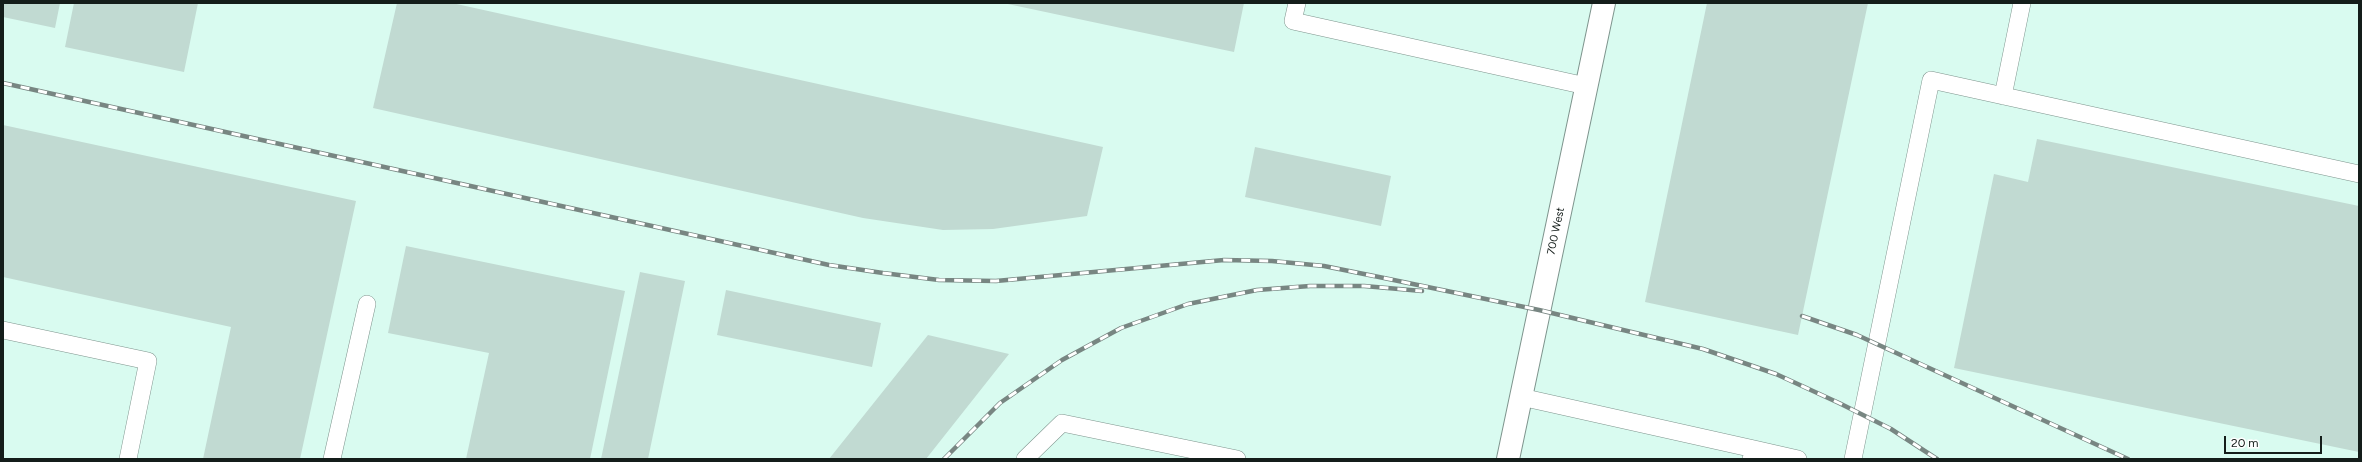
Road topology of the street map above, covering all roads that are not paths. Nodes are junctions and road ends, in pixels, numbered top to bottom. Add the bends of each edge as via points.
1 (1297, 3) edge
2 (1604, 3) edge
3 (2022, 3) edge
4 (1586, 86) junction
5 (2002, 96) junction
6 (2359, 174) edge
7 (367, 304) dead end
8 (3, 330) edge
9 (1521, 397) junction
10 (1752, 454) edge
11 (128, 459) edge
12 (332, 459) edge
13 (1025, 459) edge
14 (1238, 459) edge
15 (1508, 459) edge
16 (1798, 459) edge
17 (1853, 459) edge

1 - 4 lane via 1294,21
2 - 4 street, 700 West
3 - 5 lane
4 - 9 street, 700 West
5 - 6 lane
5 - 17 lane via 1931,80
7 - 12 lane
8 - 11 lane via 148,361
9 - 10 lane
9 - 15 street, 700 West
10 - 16 lane
13 - 14 lane via 1062,423

